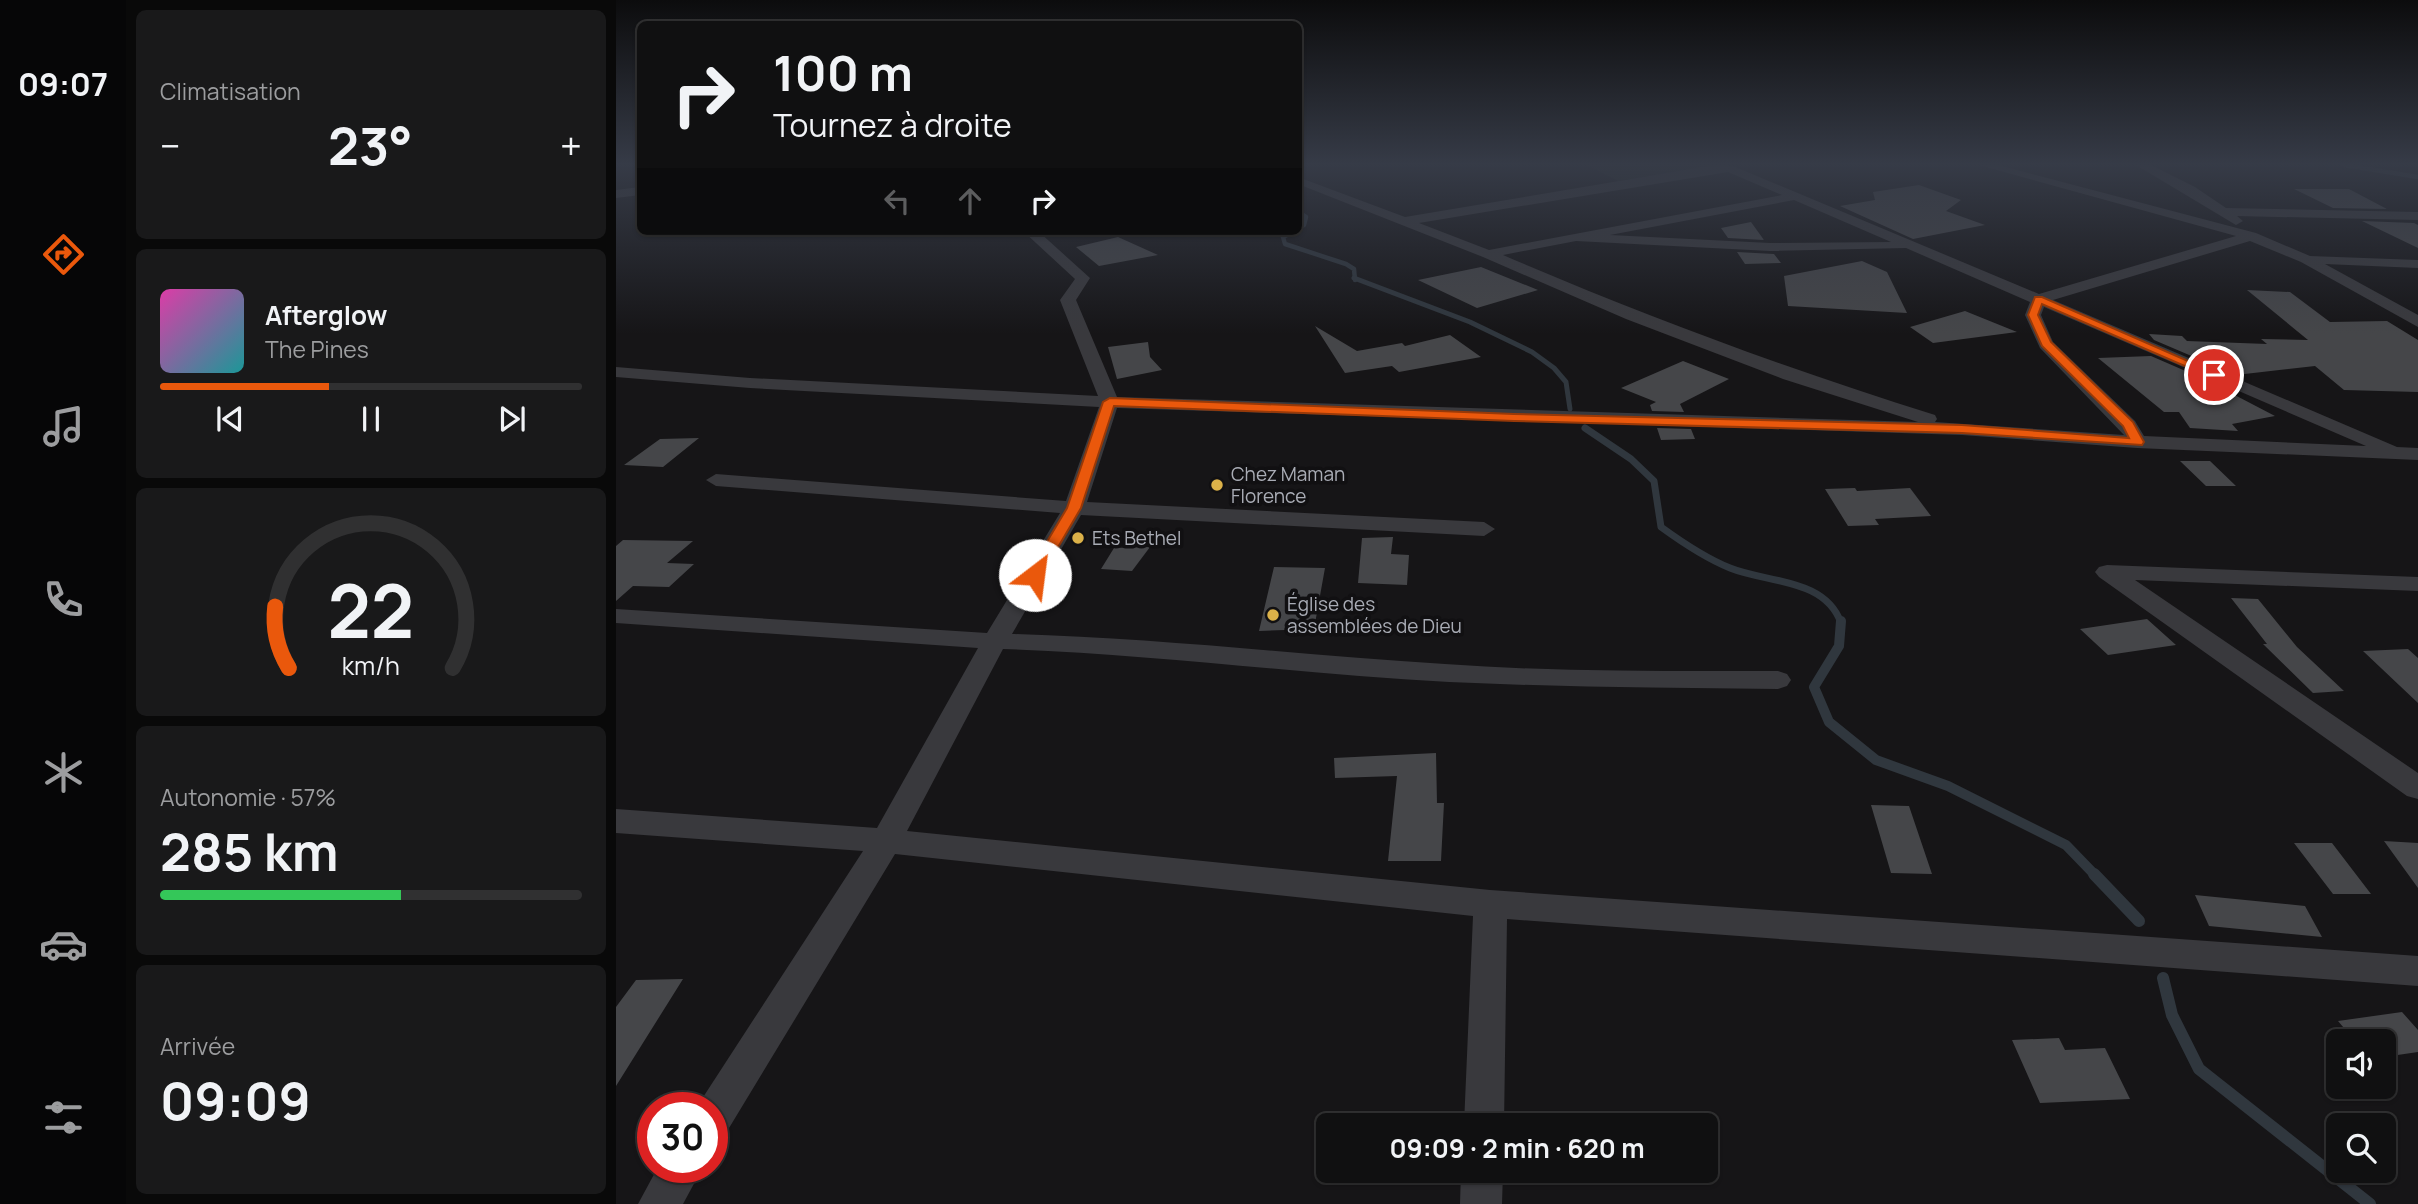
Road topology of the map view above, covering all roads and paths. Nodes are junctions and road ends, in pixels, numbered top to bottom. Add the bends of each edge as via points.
1 (1405, 221) edge
2 (1657, 221) edge
3 (1849, 221) edge
4 (2197, 221) edge
5 (2235, 221) edge
6 (1038, 235) edge
7 (2251, 236) junction
8 (1569, 237) junction
9 (1908, 246) junction
10 (1488, 254) junction
11 (2306, 259) junction
12 (2418, 264) edge
13 (2039, 299) junction
14 (2410, 313) edge
15 (2418, 322) edge
16 (616, 372) edge
17 (1110, 402) junction
18 (1962, 429) junction
19 (2137, 442) junction
20 (2408, 454) edge
21 (2418, 468) edge
22 (716, 480) dead end
23 (1074, 508) junction
24 (1484, 529) dead end
25 (2418, 584) edge
26 (616, 616) edge
27 (995, 642) junction
28 (1778, 680) dead end
29 (2418, 788) edge
30 (616, 821) edge
31 (887, 841) junction
32 (1490, 904) junction
33 (2418, 971) edge
34 (728, 1094) edge
35 (1483, 1113) edge
36 (672, 1183) edge
37 (1482, 1183) edge
38 (659, 1204) edge
39 (1481, 1204) edge

1 - 10 street
2 - 8 street
3 - 9 street
4 - 7 street
5 - 7 street
6 - 17 street via 1083,278 1068,299
7 - 11 street
7 - 13 street
8 - 9 street via 1770,247
8 - 10 street
9 - 13 street
10 - 18 street via 1632,316 1789,375
11 - 12 street
11 - 14 street
13 - 19 street via 2033,315 2046,344 2128,425
13 - 20 street
14 - 15 street
16 - 17 street
17 - 18 street
17 - 23 street
18 - 19 street
19 - 20 street
20 - 21 street
22 - 23 street
23 - 24 street
23 - 27 street
25 - 29 street via 2107,572
26 - 27 street
27 - 28 street via 1085,644 1447,673
27 - 31 street
30 - 31 street
31 - 32 street
31 - 34 street
32 - 33 street
32 - 35 street
36 - 38 street
37 - 39 street

